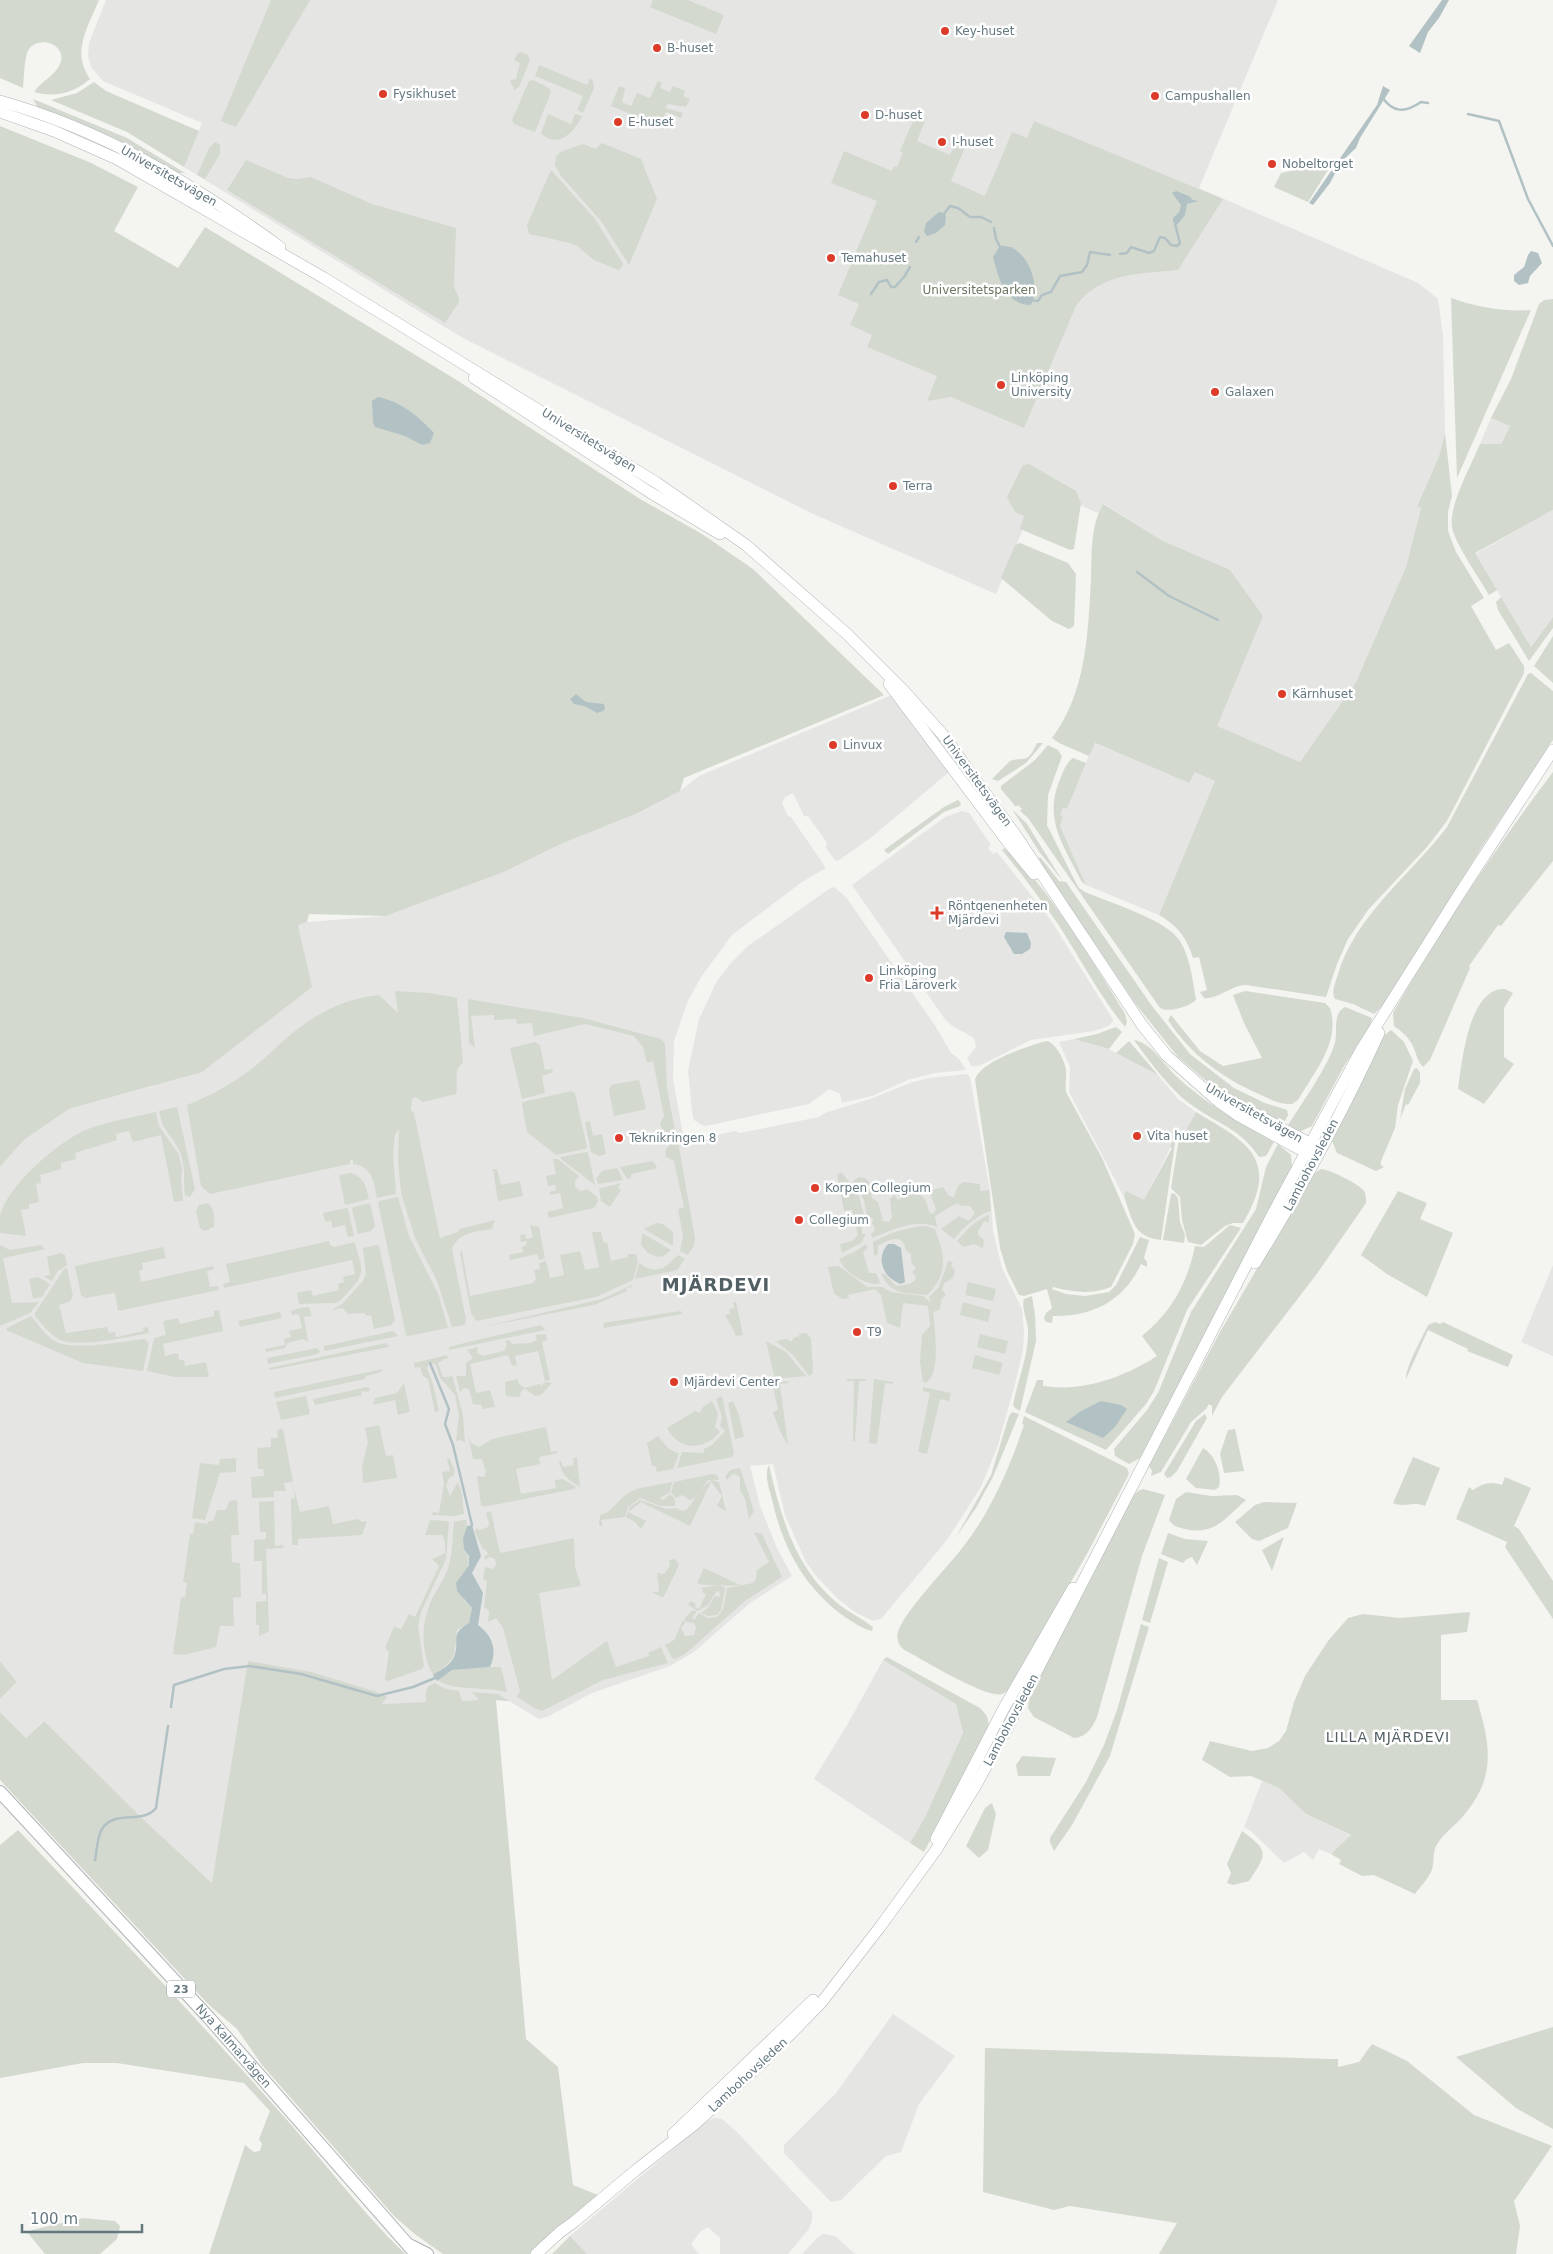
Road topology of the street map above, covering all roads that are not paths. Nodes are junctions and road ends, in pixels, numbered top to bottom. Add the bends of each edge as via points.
1 (0, 101) edge
2 (0, 112) edge
3 (324, 278) junction
4 (1553, 750) edge
5 (1553, 765) edge
6 (1488, 849) junction
7 (1313, 1151) junction
8 (0, 1792) edge
9 (0, 1799) edge
10 (32, 1829) junction
11 (574, 2222) junction
12 (412, 2249) edge
13 (427, 2254) edge
14 (536, 2254) edge
15 (546, 2254) edge

1 - 3 main road, Universitetsvägen via 66,122 154,164 237,216
2 - 3 main road, Universitetsvägen via 117,159
3 - 7 main road, Universitetsvägen via 519,409 776,570 819,607 943,734 1012,829 1142,1026 1166,1056 1187,1076
4 - 6 main road, Lambohovsleden
5 - 6 main road, Lambohovsleden
6 - 7 main road, Lambohovsleden via 1395,999
7 - 11 main road, Lambohovsleden via 1281,1222 1217,1325 1104,1540 1050,1625 906,1892 821,2003 764,2061 695,2124
8 - 10 main road, Nya Kalmarvägen / 23
9 - 10 main road, Nya Kalmarvägen / 23
10 - 12 main road, Nya Kalmarvägen / 23 via 210,2020
11 - 14 main road, Lambohovsleden
11 - 15 main road, Lambohovsleden
12 - 13 main road, Nya Kalmarvägen / 23

